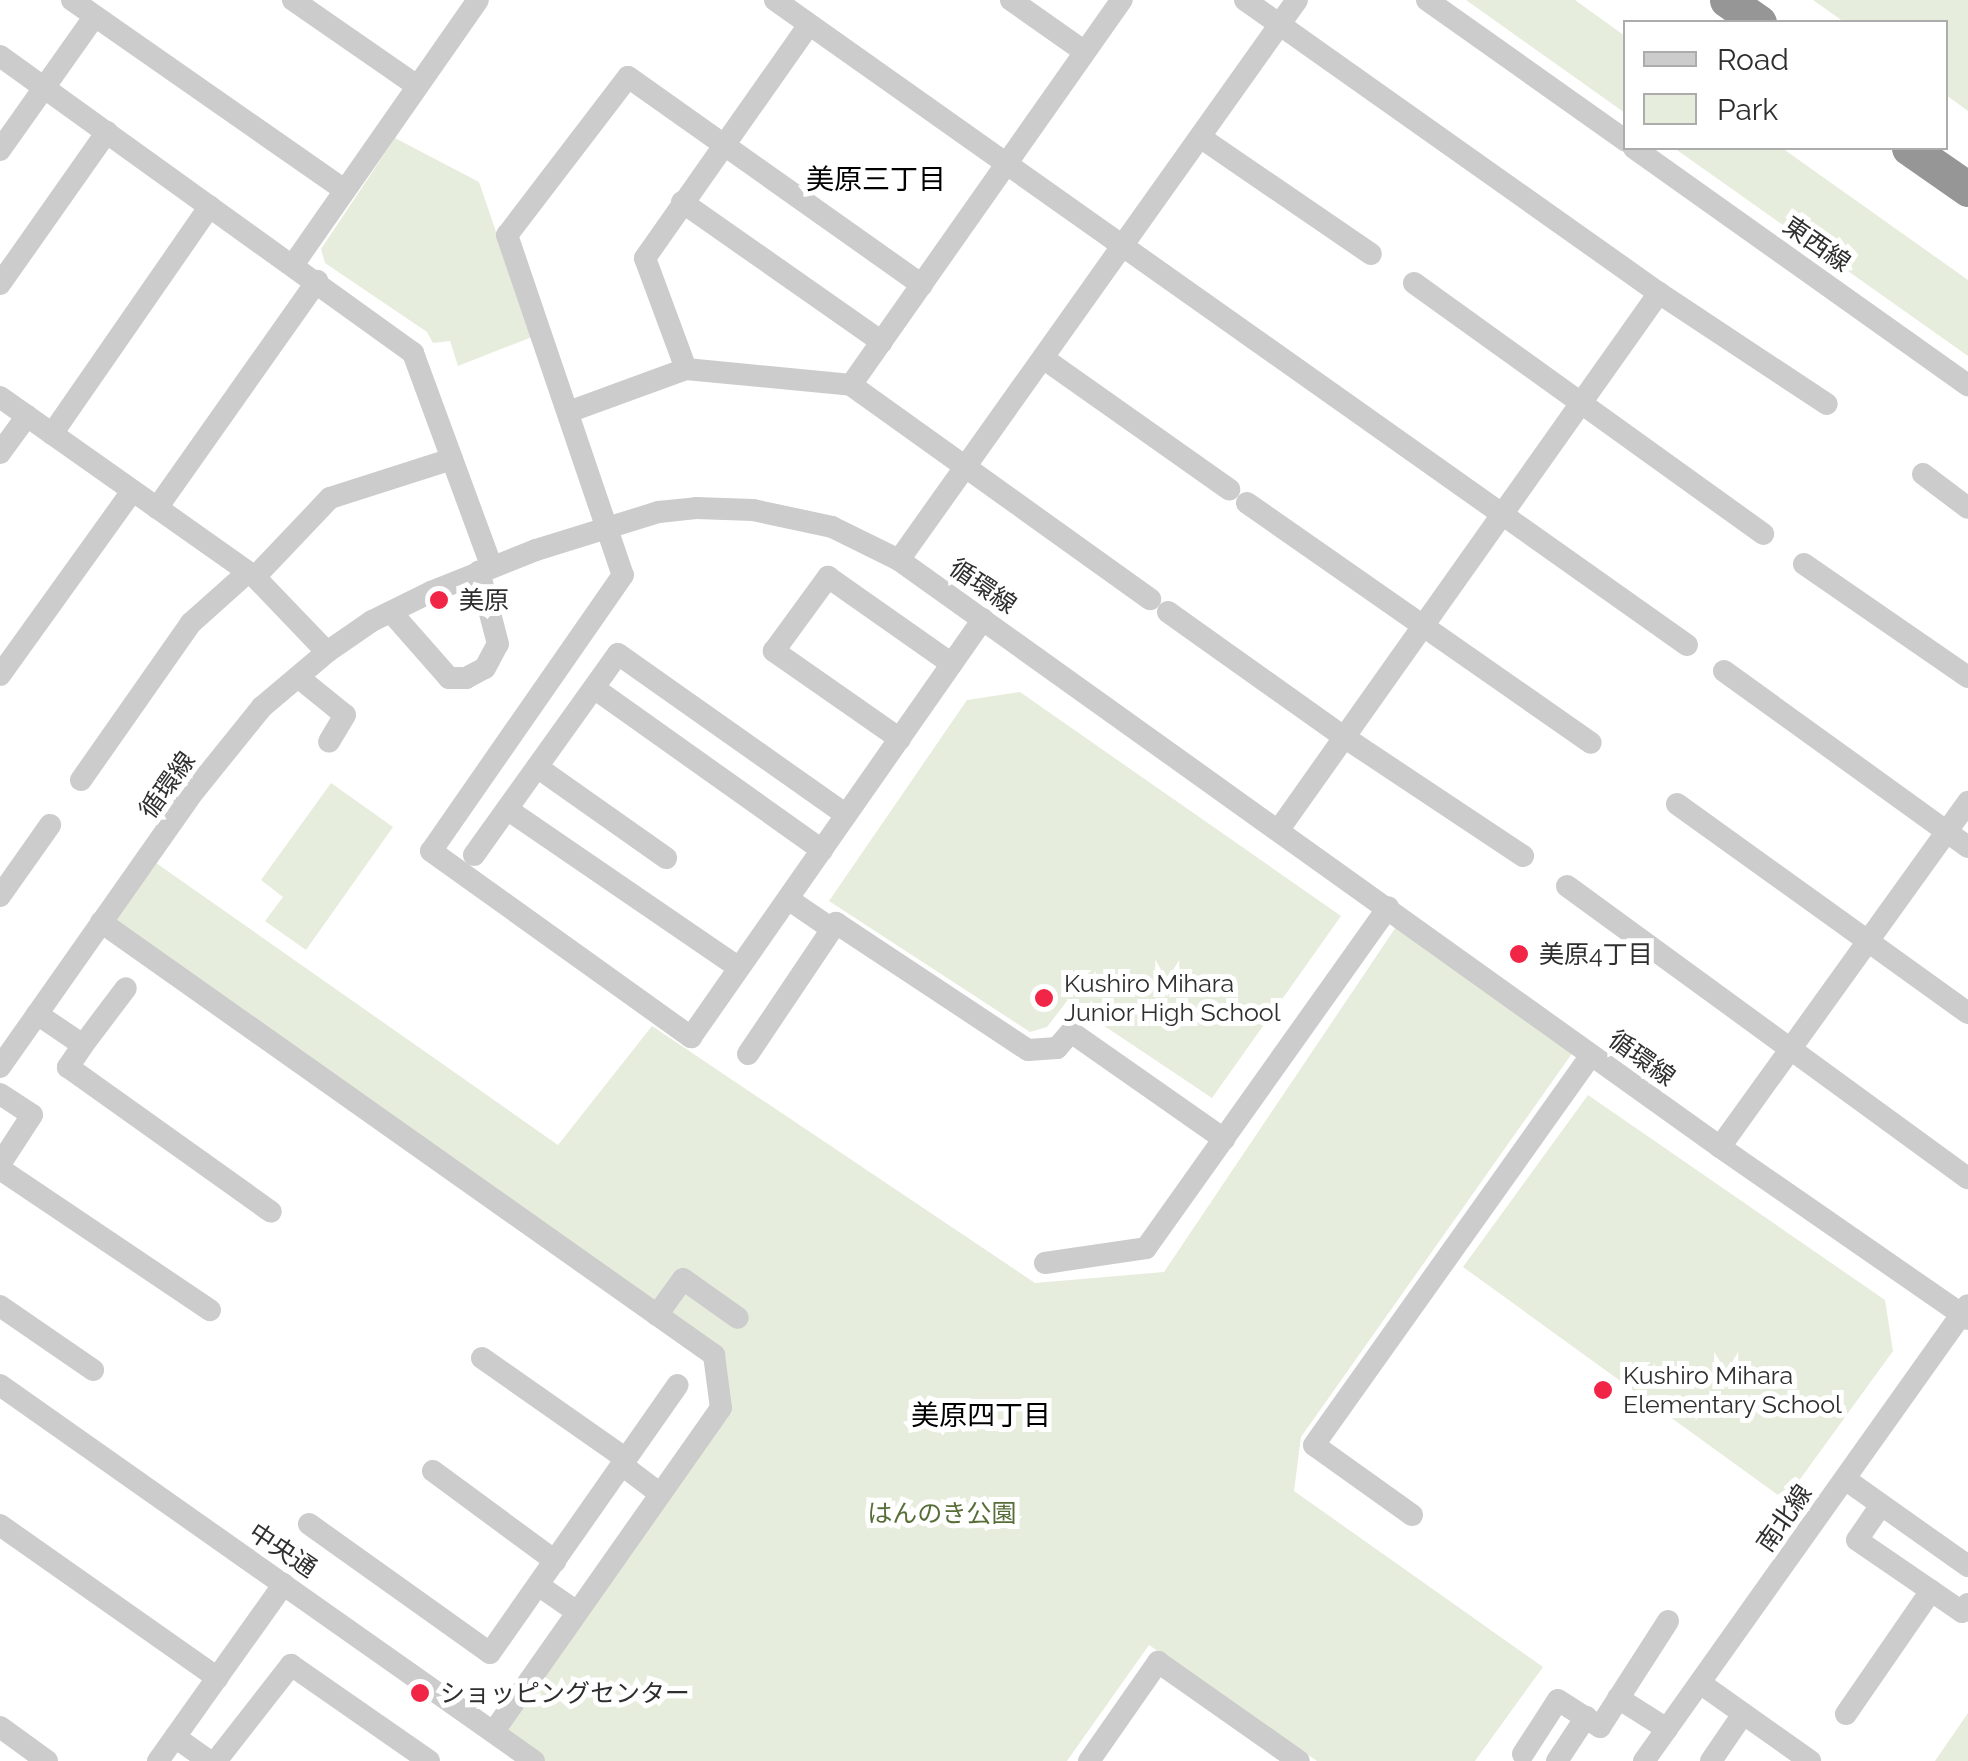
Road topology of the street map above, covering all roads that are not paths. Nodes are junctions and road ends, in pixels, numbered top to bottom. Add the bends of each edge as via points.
1 (72, 0) edge
2 (293, 0) edge
3 (478, 0) edge
4 (775, 0) edge
5 (1011, 0) edge
6 (1122, 0) edge
7 (1245, 0) edge
8 (1297, 0) edge
9 (1427, 0) edge
10 (1702, 0) edge
11 (1727, 0) edge
12 (96, 16) junction
13 (1730, 20) edge
14 (1756, 20) edge
15 (1279, 24) junction
16 (809, 25) junction
17 (1085, 52) junction
18 (0, 56) edge
19 (417, 86) junction
20 (45, 87) junction
21 (107, 132) junction
22 (1200, 137) junction
23 (1623, 140) edge
24 (724, 146) junction
25 (0, 150) edge
26 (1637, 150) edge
27 (1912, 150) edge
28 (1938, 150) edge
29 (1006, 164) junction
30 (1968, 171) edge
31 (343, 189) junction
32 (1968, 190) edge
33 (682, 202) junction
34 (210, 206) junction
35 (1123, 247) junction
36 (1370, 254) dead end
37 (293, 264) junction
38 (318, 281) junction
39 (0, 284) edge
40 (1414, 284) dead end
41 (922, 285) junction
42 (1658, 293) junction
43 (882, 342) junction
44 (1043, 358) junction
45 (686, 369) junction
46 (1968, 384) edge
47 (851, 385) junction
48 (0, 397) edge
49 (1581, 403) junction
50 (1826, 404) dead end
51 (571, 411) junction
52 (27, 416) junction
53 (52, 434) junction
54 (0, 453) edge
55 (452, 458) junction
56 (966, 468) junction
57 (1922, 474) dead end
58 (132, 491) junction
59 (157, 508) junction
60 (1968, 508) edge
61 (1501, 515) junction
62 (608, 528) junction
63 (1763, 534) dead end
64 (900, 560) junction
65 (1804, 564) dead end
66 (485, 568) junction
67 (251, 574) junction
68 (391, 612) junction
69 (983, 619) junction
70 (1420, 626) junction
71 (1687, 645) dead end
72 (327, 652) junction
73 (952, 664) junction
74 (1724, 671) dead end
75 (0, 676) edge
76 (298, 677) junction
77 (1968, 677) edge
78 (594, 688) junction
79 (1344, 738) junction
80 (900, 739) junction
81 (329, 742) dead end
82 (1591, 743) dead end
83 (537, 767) junction
84 (81, 780) dead end
85 (1968, 802) edge
86 (1677, 804) dead end
87 (507, 809) junction
88 (846, 815) junction
89 (50, 825) dead end
90 (1280, 828) junction
91 (1947, 832) junction
92 (1968, 847) edge
93 (822, 850) junction
94 (474, 855) dead end
95 (1523, 856) dead end
96 (666, 858) dead end
97 (1567, 886) dead end
98 (0, 896) edge
99 (788, 899) junction
100 (1388, 907) junction
101 (101, 922) junction
102 (832, 929) junction
103 (1866, 942) junction
104 (739, 968) junction
105 (126, 988) dead end
106 (1968, 1013) edge
107 (37, 1014) junction
108 (83, 1046) junction
109 (1790, 1052) junction
110 (748, 1054) dead end
111 (1591, 1055) junction
112 (0, 1068) edge
113 (0, 1094) edge
114 (1224, 1138) junction
115 (1720, 1148) junction
116 (0, 1166) edge
117 (1968, 1178) edge
118 (271, 1212) dead end
119 (1044, 1263) dead end
120 (0, 1306) edge
121 (210, 1310) dead end
122 (1966, 1313) edge
123 (657, 1315) junction
124 (738, 1318) dead end
125 (482, 1358) dead end
126 (93, 1370) dead end
127 (0, 1385) edge
128 (678, 1386) dead end
129 (624, 1462) junction
130 (433, 1471) dead end
131 (1845, 1480) junction
132 (659, 1493) junction
133 (1881, 1505) junction
134 (1412, 1514) dead end
135 (308, 1524) dead end
136 (0, 1525) edge
137 (555, 1561) junction
138 (1968, 1566) edge
139 (284, 1584) junction
140 (538, 1584) junction
141 (1931, 1591) junction
142 (1968, 1604) edge
143 (577, 1612) junction
144 (1668, 1621) dead end
145 (218, 1678) junction
146 (1700, 1683) junction
147 (1618, 1698) junction
148 (1743, 1714) junction
149 (1846, 1714) dead end
150 (1586, 1718) junction
151 (0, 1727) edge
152 (1666, 1730) junction
153 (493, 1732) junction
154 (175, 1737) junction
155 (1523, 1754) dead end
156 (46, 1761) edge
157 (158, 1761) edge
158 (213, 1761) edge
159 (429, 1761) edge
160 (534, 1761) edge
161 (1089, 1761) edge
162 (1299, 1761) edge
163 (1557, 1761) edge
164 (1644, 1761) edge
165 (1711, 1761) edge
166 (1810, 1761) edge

1 - 12 street
2 - 19 street
3 - 19 street
4 - 16 street
5 - 17 street
6 - 17 street
7 - 15 street
8 - 15 street
9 - 23 street
10 - 13 highway
11 - 14 highway
12 - 20 street
12 - 31 street
15 - 22 street
15 - 42 street
16 - 24 street
16 - 29 street
17 - 29 street
18 - 20 street
19 - 31 street
20 - 21 street
20 - 25 street
21 - 34 street
21 - 39 street
22 - 35 street
22 - 36 street
24 - 33 street
24 - 41 street
24 - 51 street via 628,77 507,236
26 - 46 street, 東西線
27 - 32 highway
28 - 30 highway
29 - 35 street
29 - 41 street
31 - 37 street
33 - 43 street
33 - 45 street via 645,258
34 - 37 street
34 - 53 street
35 - 44 street
35 - 61 street
37 - 38 street
38 - 55 street via 413,353
38 - 59 street
40 - 49 street
41 - 43 street
42 - 49 street
42 - 50 street
43 - 47 street
44 - 56 street
44 - 70 street
45 - 47 street
45 - 51 street
47 - 56 street
48 - 52 street
49 - 61 street
49 - 63 street
51 - 62 street
52 - 53 street
52 - 54 street
53 - 58 street
55 - 66 street
55 - 67 street via 330,498
56 - 64 street
56 - 79 street
57 - 60 street
58 - 59 street
58 - 75 street
59 - 67 street
61 - 70 street
61 - 71 street
62 - 64 street, 循環線 via 659,512 753,510 832,527
62 - 66 street, 循環線
62 - 104 street via 623,575 430,851 691,1037
64 - 69 street, 循環線
65 - 77 street
66 - 68 street, 循環線
66 - 68 street via 498,644 485,668 466,678 449,678
67 - 72 street
67 - 84 street via 192,623
68 - 72 street, 循環線
69 - 73 street
69 - 90 street, 循環線
70 - 79 street
70 - 82 street
72 - 76 street, 循環線
73 - 80 street
73 - 80 street via 828,578 774,651
74 - 91 street
76 - 81 street via 344,715
76 - 101 street, 循環線 via 262,707 195,790
78 - 83 street
78 - 88 street via 618,654
78 - 93 street
79 - 90 street
79 - 95 street
80 - 88 street
83 - 87 street
83 - 96 street
85 - 91 street
86 - 103 street
87 - 94 street
87 - 104 street
88 - 93 street
89 - 98 street
90 - 100 street, 循環線
91 - 92 street
91 - 103 street
93 - 99 street
97 - 109 street
99 - 102 street
99 - 104 street
100 - 111 street, 循環線
100 - 114 street
101 - 107 street, 循環線
101 - 123 street
102 - 110 street
102 - 114 street via 836,923 1028,1050 1057,1048 1071,1032
103 - 106 street
103 - 109 street
105 - 108 street
107 - 108 street
107 - 112 street, 循環線
108 - 118 street via 68,1068
109 - 115 street
109 - 117 street
111 - 115 street, 循環線
111 - 134 street via 1314,1446
113 - 116 street via 32,1116
114 - 119 street via 1146,1248
115 - 122 street, 循環線
116 - 121 street
120 - 126 street
122 - 131 street, 南北線
123 - 124 street via 683,1279
123 - 132 street via 714,1355 720,1408
125 - 129 street
127 - 139 street, 中央通
128 - 129 street
129 - 132 street
129 - 137 street
130 - 137 street
131 - 133 street
131 - 146 street, 南北線
132 - 143 street
133 - 138 street
133 - 141 street via 1857,1540
135 - 140 street via 490,1653
136 - 145 street
137 - 140 street
139 - 145 street
139 - 153 street, 中央通
140 - 143 street
141 - 142 street via 1962,1612
141 - 149 street
143 - 153 street
144 - 147 street
145 - 154 street
146 - 148 street
146 - 152 street, 南北線
147 - 150 street via 1600,1727
147 - 152 street
148 - 165 street
148 - 166 street
150 - 155 street via 1558,1700
150 - 163 street
151 - 156 street
152 - 164 street, 南北線
153 - 160 street, 中央通
154 - 157 street
154 - 158 street
158 - 159 street via 291,1665
161 - 162 street via 1158,1662

